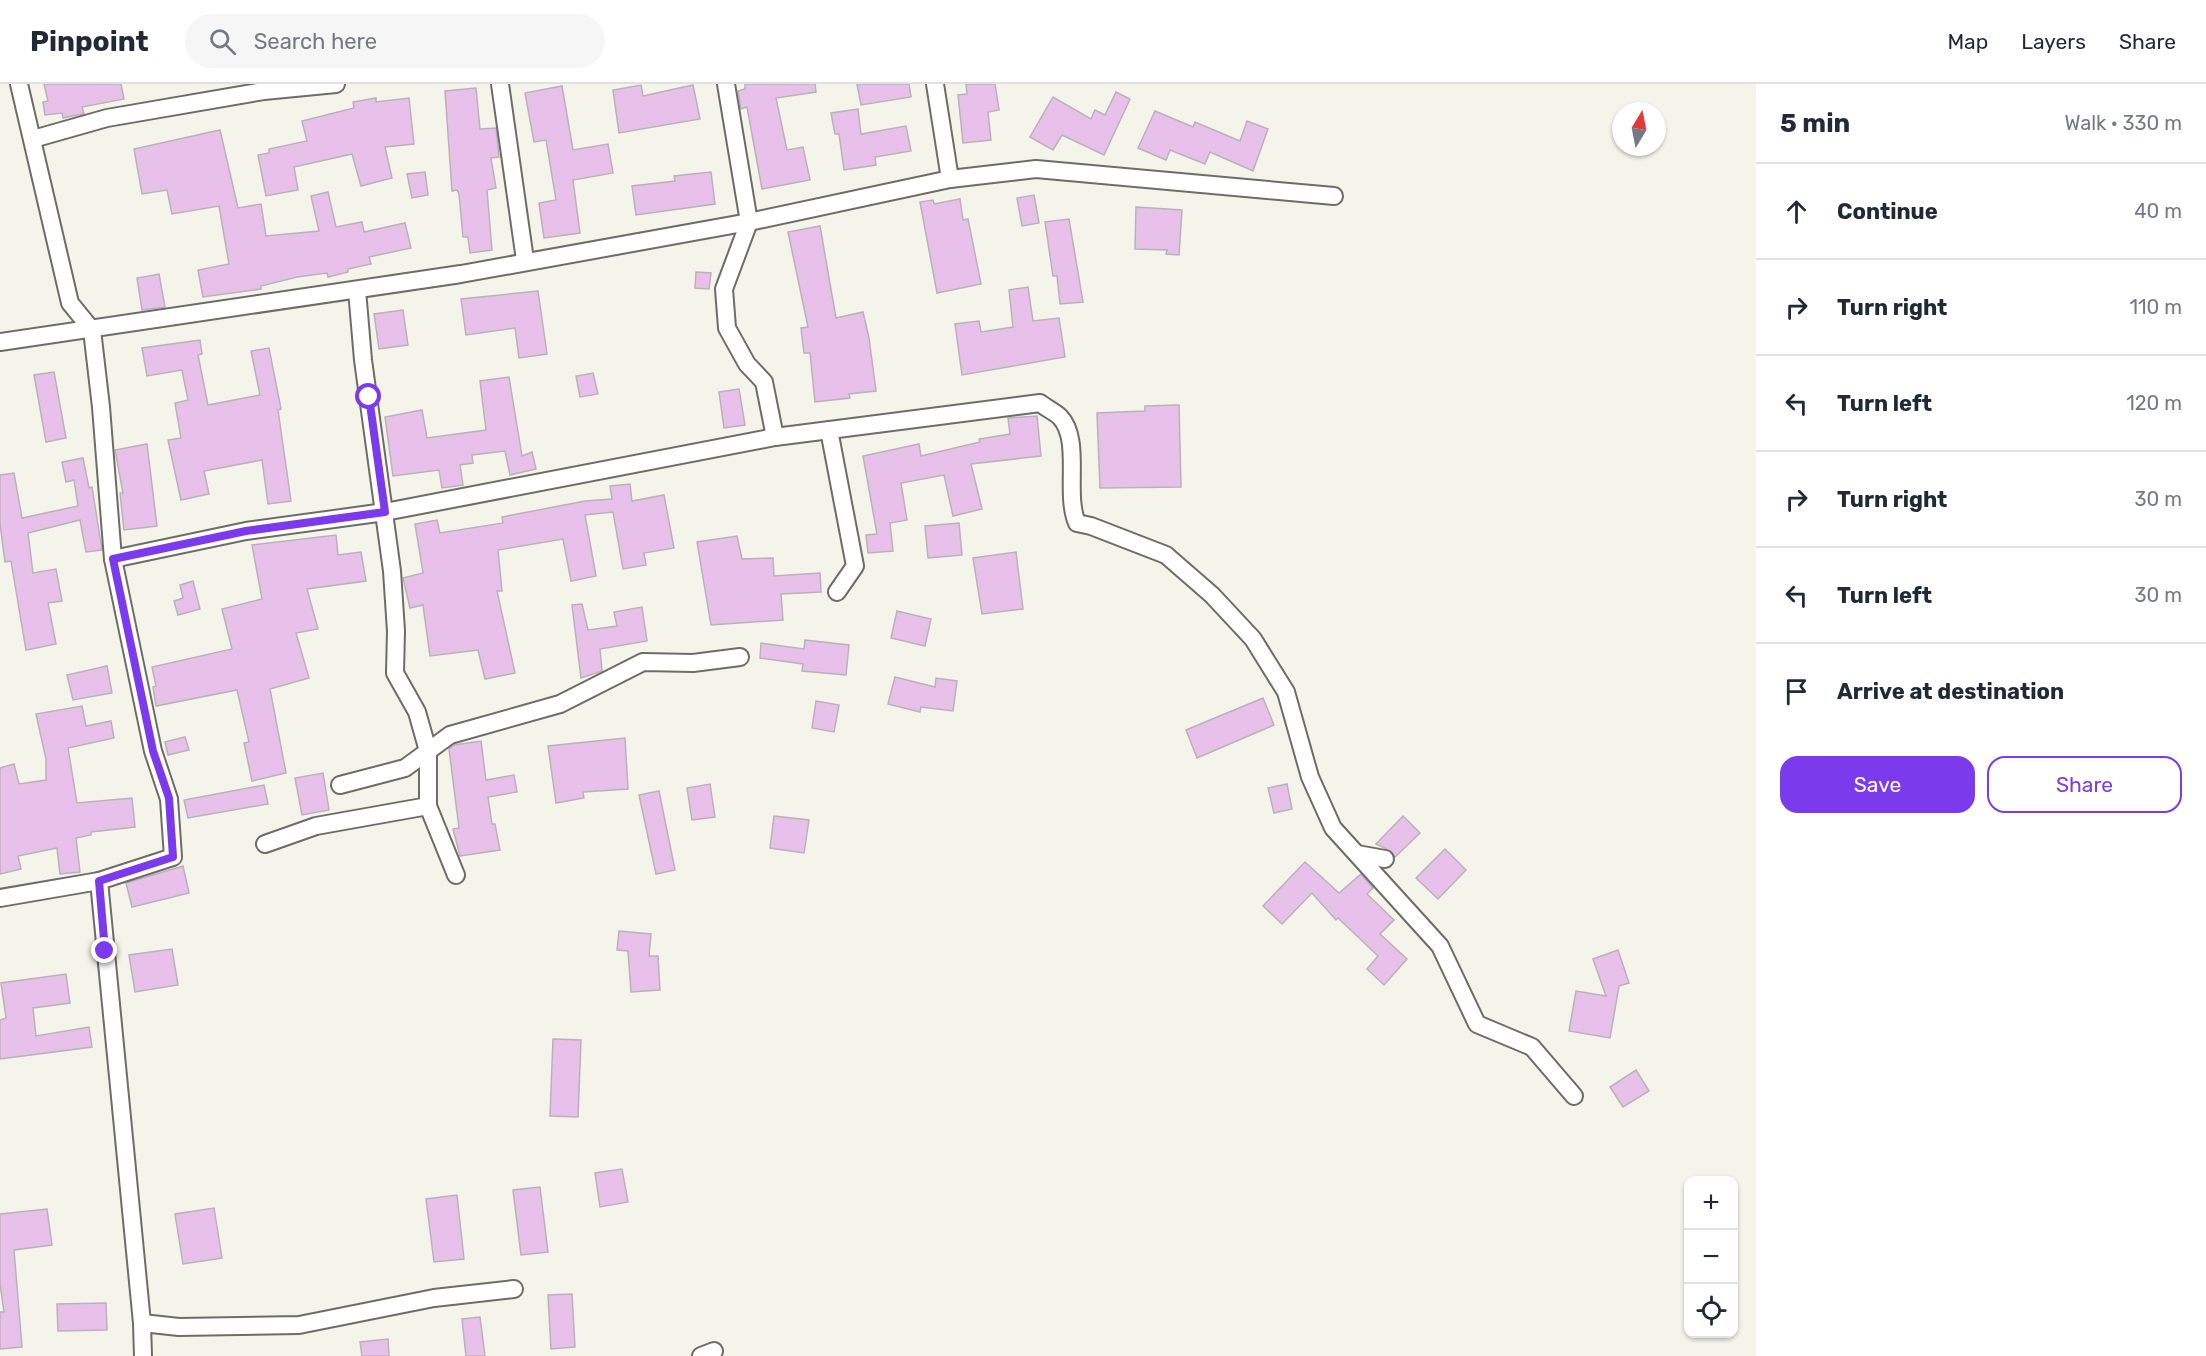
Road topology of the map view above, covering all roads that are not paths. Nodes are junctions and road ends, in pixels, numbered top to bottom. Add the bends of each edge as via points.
1 (19, 84) edge
2 (336, 84) edge
3 (500, 84) edge
4 (726, 84) edge
5 (935, 84) edge
6 (238, 89) edge
7 (33, 139) junction
8 (950, 179) junction
9 (1335, 196) dead end
10 (749, 222) junction
11 (525, 260) junction
12 (357, 290) junction
13 (92, 330) junction
14 (0, 342) edge
15 (830, 430) junction
16 (775, 436) junction
17 (385, 512) junction
18 (113, 559) junction
19 (837, 592) dead end
20 (740, 657) dead end
21 (429, 751) junction
22 (340, 785) dead end
23 (428, 806) junction
24 (265, 844) dead end
25 (1357, 854) junction
26 (1385, 859) dead end
27 (456, 875) dead end
28 (99, 881) junction
29 (0, 898) edge
30 (1574, 1096) dead end
31 (514, 1290) dead end
32 (142, 1323) junction
33 (143, 1356) edge

1 - 7 street
2 - 6 street
3 - 11 street
4 - 10 street
5 - 8 street
6 - 7 street
7 - 13 street via 70,303
8 - 9 street via 1036,169
8 - 10 street
10 - 11 street
10 - 16 street via 724,289 727,328 747,364 764,382
11 - 12 street
12 - 13 street
12 - 17 street
13 - 14 street
13 - 18 street
15 - 16 street
15 - 19 street via 855,566
15 - 25 street via 1040,404 1061,418 1072,448 1070,508 1077,523 1166,555 1212,595 1253,639 1286,692 1310,777 1334,828
16 - 17 street
17 - 18 street via 246,531
17 - 21 street via 396,631 395,672 417,712
18 - 28 street via 153,751 169,798 173,857
20 - 21 street via 693,663 643,662 560,704 450,735
21 - 22 street via 405,768
21 - 23 street
23 - 24 street via 315,826
23 - 27 street
25 - 26 street
25 - 30 street via 1440,946 1478,1024 1532,1047
28 - 29 street
28 - 32 street
31 - 32 street via 434,1299 299,1325 190,1327
32 - 33 street

